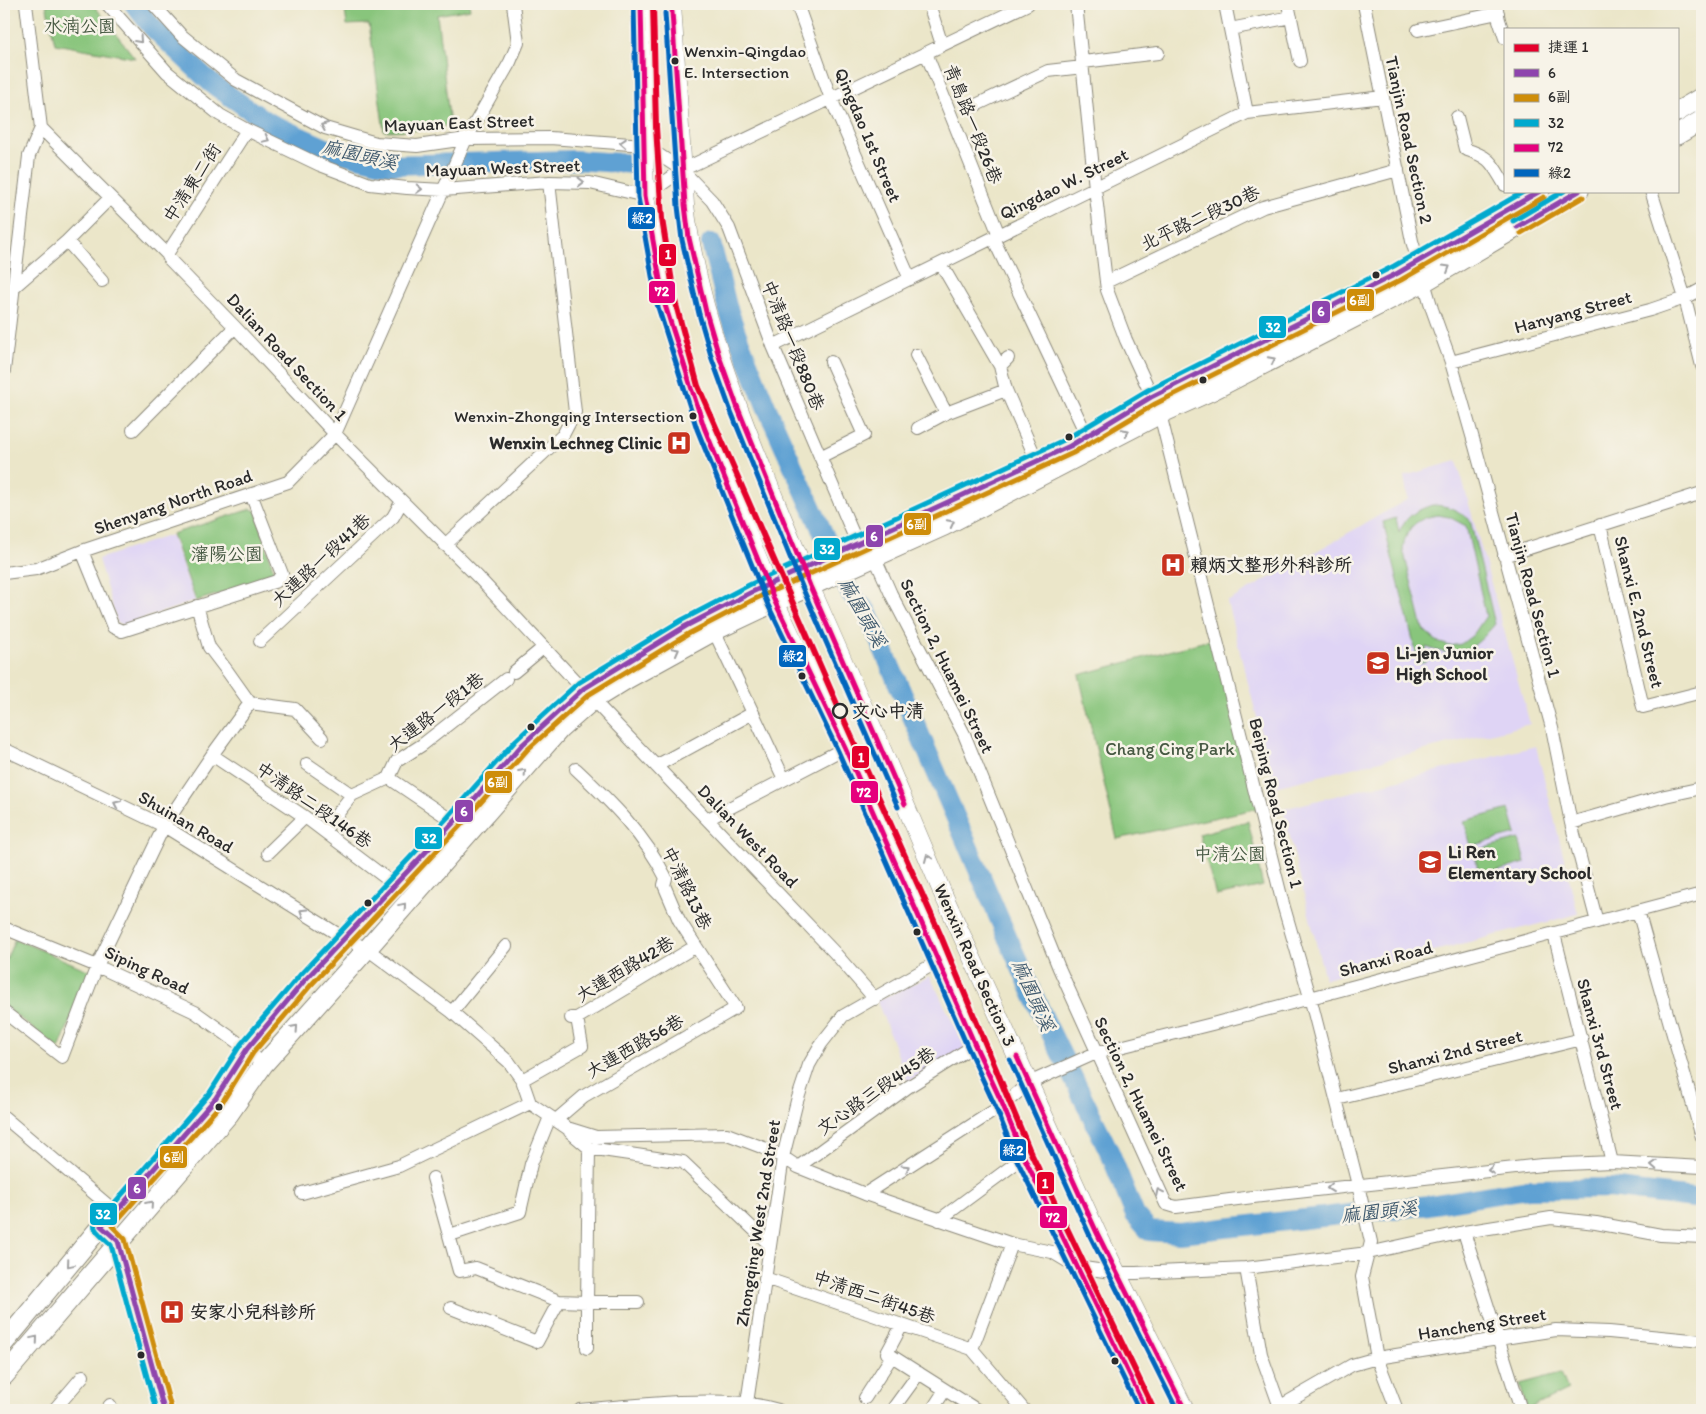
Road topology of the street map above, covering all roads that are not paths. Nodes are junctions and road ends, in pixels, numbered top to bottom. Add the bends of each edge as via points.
1 (26, 4) edge
2 (107, 4) edge
3 (153, 4) edge
4 (513, 4) edge
5 (641, 4) edge
6 (672, 4) edge
7 (797, 4) edge
8 (929, 4) edge
9 (1028, 4) edge
10 (1076, 4) edge
11 (1226, 4) edge
12 (1288, 4) edge
13 (1364, 4) edge
14 (1497, 8) edge
15 (1291, 17) junction
16 (1230, 29) junction
17 (1418, 30) dead end
18 (1504, 34) edge
19 (942, 45) junction
20 (926, 53) junction
21 (1158, 53) dead end
22 (1300, 62) dead end
23 (1083, 64) junction
24 (1383, 97) junction
25 (1702, 97) edge
26 (831, 98) junction
27 (974, 106) dead end
28 (1678, 111) edge
29 (1247, 113) junction
30 (1457, 117) dead end
31 (1702, 120) edge
32 (41, 128) junction
33 (247, 130) junction
34 (1678, 133) edge
35 (466, 139) junction
36 (644, 145) junction
37 (682, 170) junction
38 (1398, 170) junction
39 (549, 182) junction
40 (1504, 183) edge
41 (446, 185) junction
42 (1095, 188) junction
43 (1536, 192) edge
44 (1578, 192) edge
45 (1651, 192) edge
46 (645, 196) junction
47 (110, 198) junction
48 (1513, 198) edge
49 (996, 237) junction
50 (67, 241) junction
51 (166, 254) junction
52 (1418, 262) junction
53 (941, 264) junction
54 (910, 279) junction
55 (102, 280) dead end
56 (1106, 282) junction
57 (1424, 282) junction
58 (14, 287) junction
59 (1702, 289) edge
60 (1685, 298) junction
61 (235, 327) junction
62 (773, 346) junction
63 (916, 355) dead end
64 (831, 362) dead end
65 (1451, 362) junction
66 (1702, 366) edge
67 (4, 371) edge
68 (1006, 390) junction
69 (1151, 397) junction
70 (946, 413) junction
71 (1160, 414) junction
72 (918, 428) dead end
73 (133, 430) dead end
74 (335, 434) junction
75 (1087, 436) junction
76 (820, 457) junction
77 (1037, 461) junction
78 (1702, 493) edge
79 (251, 494) junction
80 (402, 501) junction
81 (1600, 525) junction
82 (854, 545) junction
83 (445, 546) junction
84 (82, 551) junction
85 (1504, 556) junction
86 (866, 561) junction
87 (803, 568) junction
88 (4, 573) edge
89 (768, 584) junction
90 (810, 586) junction
91 (775, 602) junction
92 (197, 606) junction
93 (714, 631) junction
94 (260, 641) dead end
95 (544, 647) junction
96 (1702, 692) edge
97 (588, 695) junction
98 (250, 703) junction
99 (753, 713) junction
100 (322, 738) dead end
101 (845, 748) junction
102 (4, 750) edge
103 (212, 755) junction
104 (307, 764) dead end
105 (656, 766) junction
106 (576, 769) dead end
107 (389, 778) junction
108 (784, 780) junction
109 (1702, 788) edge
110 (352, 795) junction
111 (305, 817) junction
112 (708, 819) junction
113 (454, 822) junction
114 (1571, 823) junction
115 (164, 826) junction
116 (324, 831) junction
117 (268, 853) dead end
118 (395, 885) junction
119 (1702, 894) edge
120 (1638, 911) junction
121 (1596, 922) junction
122 (4, 928) edge
123 (1554, 934) junction
124 (344, 938) junction
125 (506, 946) dead end
126 (696, 946) junction
127 (366, 949) junction
128 (940, 961) junction
129 (97, 966) junction
130 (1310, 997) junction
131 (874, 999) junction
132 (736, 1008) joint
133 (4, 1012) edge
134 (452, 1012) junction
135 (1582, 1039) junction
136 (975, 1045) junction
137 (247, 1049) junction
138 (1096, 1053) junction
139 (263, 1064) junction
140 (522, 1080) junction
141 (1029, 1083) junction
142 (1337, 1099) junction
143 (530, 1103) junction
144 (1003, 1105) junction
145 (553, 1118) junction
146 (5, 1121) edge
147 (567, 1128) junction
148 (1702, 1137) edge
149 (589, 1148) junction
150 (783, 1157) junction
151 (1024, 1157) junction
152 (1612, 1162) junction
153 (798, 1167) junction
154 (1702, 1167) edge
155 (433, 1178) dead end
156 (1358, 1185) junction
157 (302, 1193) dead end
158 (864, 1194) junction
159 (116, 1212) junction
160 (939, 1220) junction
161 (102, 1226) junction
162 (1464, 1232) junction
163 (450, 1235) junction
164 (1702, 1237) edge
165 (118, 1241) junction
166 (1012, 1244) junction
167 (770, 1245) junction
168 (1369, 1248) junction
169 (1077, 1267) junction
170 (1246, 1268) junction
171 (1118, 1273) junction
172 (765, 1278) junction
173 (559, 1301) junction
174 (587, 1302) junction
175 (638, 1302) dead end
176 (451, 1308) dead end
177 (902, 1325) junction
178 (1498, 1339) junction
179 (1702, 1341) edge
180 (4, 1343) edge
181 (587, 1348) dead end
182 (972, 1349) junction
183 (892, 1356) junction
184 (1377, 1358) junction
185 (919, 1374) junction
186 (4, 1376) edge
187 (83, 1376) dead end
188 (944, 1390) junction
189 (865, 1398) dead end
190 (747, 1407) edge
191 (971, 1409) edge
192 (1280, 1409) edge
193 (54, 1410) edge
194 (164, 1410) edge
195 (580, 1410) edge
196 (778, 1410) edge
197 (892, 1410) edge
198 (932, 1410) edge
199 (1024, 1410) edge
200 (1147, 1410) edge
201 (1185, 1410) edge
202 (1397, 1410) edge
203 (1521, 1410) edge

1 - 32 street
2 -> 33 street, Mayuan West Street via 167,72 220,115
35 -> 3 street, Mayuan East Street via 417,146 388,145 325,128 236,80 181,35
4 - 35 street via 518,43
5 - 36 main road
6 - 37 main road
7 - 26 street, Qingdao 1st Street
8 - 19 street
9 - 19 street
10 - 23 street, Beiping Road Section 1
11 - 16 street
12 - 15 street
13 - 24 street, Tianjin Road Section 2
14 - 17 street
14 - 18 street
15 - 16 street
15 - 22 street
16 - 29 street
19 - 20 street
20 - 26 street
20 - 49 street, 青島路一段26巷
21 - 23 street
23 - 27 street via 1048,70
23 - 42 street, Beiping Road Section 1
24 - 29 street, Qingdao W. Street
24 - 38 street, Tianjin Road Section 2
25 - 28 main road
26 - 37 street
26 - 54 street, Qingdao 1st Street
29 - 42 street, Qingdao W. Street
30 - 40 street via 1465,149 1482,154 1491,161
31 - 34 main road
32 - 47 street, Dalian Road Section 1
32 - 58 street via 29,156
33 -> 41 street, Mayuan West Street via 320,165 370,184 407,188
33 - 51 street, 中清東二街
36 -> 35 street, Mayuan East Street via 550,138
35 - 41 street
36 - 37 street, Mayuan East Street
36 - 46 main road
37 - 46 street
37 - 62 street, 中清路一段880巷 via 712,201 729,228
37 - 87 main road via 689,238 719,356
38 - 52 street, Tianjin Road Section 2
38 - 56 street, 北平路二段30巷 via 1263,206
39 - 41 street, Mayuan West Street
39 -> 46 street, Mayuan West Street via 590,182
39 - 83 street via 575,412 563,435
41 - 74 street
42 - 49 street, Qingdao W. Street
42 - 56 street, Beiping Road Section 1
43 - 48 main road
57 -> 44 main road
45 - 60 street
46 - 89 main road via 667,312 704,427
47 - 50 street
47 - 51 street, Dalian Road Section 1
48 - 52 main road
49 - 53 street, Qingdao W. Street
49 - 75 street, 青島路一段26巷
50 - 55 street
50 - 58 street
51 - 61 street, Dalian Road Section 1
52 - 57 street, Tianjin Road Section 2
52 - 69 main road
53 - 54 street, Qingdao W. Street
53 - 68 street via 1004,362
54 - 62 street, Qingdao W. Street
56 - 69 street, Beiping Road Section 1 via 1126,340
57 - 65 street, Tianjin Road Section 1
71 -> 57 main road
58 - 67 street
59 - 60 street, Hanyang Street
60 - 65 street, Hanyang Street
60 - 66 street
61 - 73 street
61 - 74 street, Dalian Road Section 1
62 - 76 street, 中清路一段880巷
63 - 70 street
64 - 76 street via 864,435
65 - 85 street, Tianjin Road Section 1
68 - 70 street
68 - 77 street
69 - 71 street, Beiping Road Section 1
69 - 75 main road
70 - 72 street
86 -> 71 main road via 944,526
71 - 130 street, Beiping Road Section 1 via 1280,894
74 - 79 street, Shenyang North Road via 288,482
74 - 80 street, Dalian Road Section 1
75 - 77 main road
76 - 82 street, 中清路一段880巷
77 - 82 main road
78 - 81 street
79 - 84 street, Shenyang North Road
79 - 92 street via 282,574 277,580
80 - 83 street, Dalian Road Section 1
80 - 94 street, 大連路一段41巷 via 393,517
81 - 85 street
81 - 96 street, Shanxi E. 2nd Street via 1643,707
82 - 87 main road
83 - 95 street, Dalian Road Section 1
84 - 88 street, Shenyang North Road via 36,569
84 - 92 street via 112,627 122,631
85 - 114 street, Tianjin Road Section 1 via 1552,728
86 - 90 main road
86 - 138 street, Section 2, Huamei Street via 891,594 964,734
87 - 89 main road
87 - 90 main road, Wenxin Road Section 3
89 - 91 main road
89 - 97 main road via 686,626
90 - 91 main road
141 -> 90 main road, Wenxin Road Section 3
91 - 93 main road
91 - 101 main road, Wenxin Road Section 3
92 - 98 street via 209,647
97 -> 93 main road via 627,678
93 - 99 street
95 - 97 street, Dalian Road Section 1
95 - 107 street, 大連路一段1巷 via 422,745 397,761
97 - 105 street, Dalian West Road
97 - 113 main road via 522,745
127 -> 97 main road
98 - 100 street via 295,708
98 - 103 street
99 - 105 street
99 - 108 street
101 - 108 street
101 - 128 main road, Wenxin Road Section 3
115 -> 102 street, Shuinan Road
103 - 111 street, 中清路二段146巷
103 - 115 street
104 - 110 street
105 - 112 street, Dalian West Road
106 - 126 street, 中清路13巷 via 638,832 660,865 666,878 664,885 679,920
107 - 110 street, 大連路一段1巷
107 - 113 street
108 - 112 street
109 - 114 street
110 - 116 street, 大連路一段1巷
111 - 116 street, 中清路二段146巷
111 - 117 street
112 - 131 street, Dalian West Road
113 - 118 main road
114 - 121 street, Tianjin Road Section 1
124 -> 115 street, Shuinan Road
115 - 129 street
116 - 118 street, 中清路二段146巷
118 - 124 main road
119 - 120 street, Shanxi Road
120 - 121 street, Shanxi Road
120 - 148 street
121 - 123 street, Shanxi Road
122 - 129 street, Siping Road
123 - 130 street, Shanxi Road
123 - 135 street, Shanxi 3rd Street
124 - 127 street, Shuinan Road
124 - 137 main road
125 - 134 street
126 - 132 street, 中清路13巷
126 - 140 street, 大連西路42巷 via 574,1018 582,1046
127 - 134 street, Shuinan Road
139 -> 127 main road
128 - 131 street, Zhongqing West 2nd Street
128 - 136 main road, Wenxin Road Section 3
129 - 133 street via 62,1057
129 - 137 street, Siping Road via 195,1012
130 - 138 street, Shanxi Road
130 - 142 street, Beiping Road Section 1
131 - 150 street, Zhongqing West 2nd Street via 843,1016 817,1051 797,1101
132 - 145 street, 大連西路56巷 via 584,1096
134 - 140 street, Shuinan Road via 509,1062
135 - 142 street, Shanxi 2nd Street
135 - 152 street, Shanxi 3rd Street
136 - 144 main road, Wenxin Road Section 3
136 - 153 street, 文心路三段445巷 via 908,1088
137 - 139 street, Siping Road
137 - 159 main road via 215,1099
138 - 141 street, Shanxi Road
156 -> 138 street, Section 2, Huamei Street via 1176,1207 1166,1204
165 -> 139 main road via 228,1114
140 - 143 street, Shuinan Road
141 - 144 street, Shanxi Road
141 - 171 main road, Wenxin Road Section 3
142 - 156 street, Beiping Road Section 1
143 - 145 street
143 - 157 street via 399,1166
144 - 151 main road, Wenxin Road Section 3
158 -> 144 street, Shanxi Road
145 - 147 street
145 - 163 street via 531,1164 520,1212
146 - 159 street
147 - 149 street
147 - 150 street via 596,1137 727,1134
149 - 167 street via 683,1162
149 - 174 street
150 - 153 street
150 - 167 street, Zhongqing West 2nd Street
151 - 160 street
151 - 169 main road, Wenxin Road Section 3
154 -> 152 street, Section 2, Huamei Street
152 -> 156 street, Section 2, Huamei Street via 1533,1165
153 - 158 street
155 - 163 street
156 - 168 street, Beiping Road Section 1
158 - 160 street
159 - 161 main road
160 - 166 street
161 - 165 street
161 -> 180 main road
162 - 164 street via 1551,1218 1661,1235
162 - 168 street
162 - 178 street
163 - 173 street via 459,1271 476,1268
186 -> 165 main road
165 - 194 street
166 - 169 street via 1052,1252
166 - 182 street
167 - 172 street, Zhongqing West 2nd Street
168 - 170 street
168 - 184 street via 1362,1277
169 - 171 street
169 - 200 main road, Wenxin Road Section 3
170 - 171 street
170 - 192 street via 1261,1354
171 - 201 main road, Wenxin Road Section 3
172 - 177 street, 中清西二街45巷
172 - 190 street, Zhongqing West 2nd Street
173 - 174 street
173 - 176 street via 536,1342
174 - 175 street
174 - 181 street
177 - 182 street, 中清西二街45巷
177 - 183 street via 887,1354
178 - 179 street, Hancheng Street via 1556,1330
178 - 184 street, Hancheng Street
178 - 203 street
182 - 199 street
183 - 185 street
183 - 189 street
184 - 192 street, Hancheng Street via 1352,1365
184 - 202 street
185 - 188 street
185 - 197 street
187 - 193 street
188 - 191 street
188 - 198 street
190 - 195 street via 714,1401
190 - 196 street

